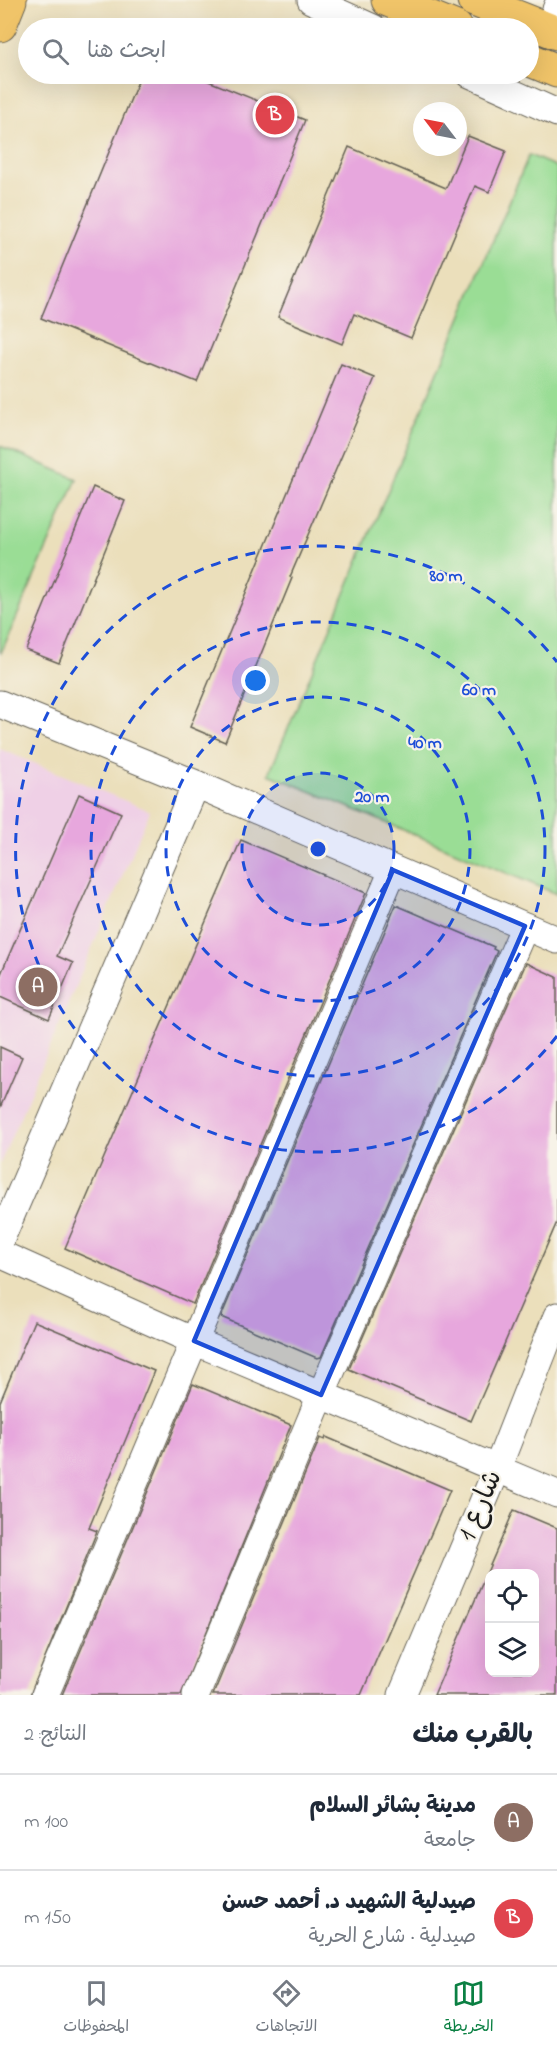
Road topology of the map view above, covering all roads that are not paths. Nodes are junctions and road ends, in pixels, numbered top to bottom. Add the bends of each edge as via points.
1 (10, 0) edge
2 (310, 0) edge
3 (388, 0) edge
4 (474, 0) edge
5 (517, 0) edge
6 (350, 18) edge
7 (432, 18) edge
8 (556, 18) edge
9 (0, 25) edge
10 (539, 64) edge
11 (557, 71) edge
12 (492, 84) edge
13 (557, 113) edge
14 (0, 704) edge
15 (196, 784) junction
16 (393, 870) junction
17 (525, 926) junction
18 (557, 940) edge
19 (0, 1241) edge
20 (0, 1254) edge
21 (557, 1316) edge
22 (194, 1341) junction
23 (321, 1395) junction
24 (497, 1469) junction
25 (557, 1494) edge
26 (45, 1695) edge
27 (196, 1695) edge
28 (402, 1695) edge

1 - 9 main road
2 - 6 street
3 - 7 main road
4 - 8 main road
5 - 8 street
10 - 11 main road
12 - 13 street
14 - 15 street
15 - 16 street
15 - 19 street
16 - 17 street
16 - 22 street
17 - 18 street
17 - 23 street
20 - 22 street
21 - 24 street, شارع 1
22 - 23 street
22 - 26 street
23 - 24 street
23 - 27 street
24 - 25 street
24 - 28 street, شارع 1

